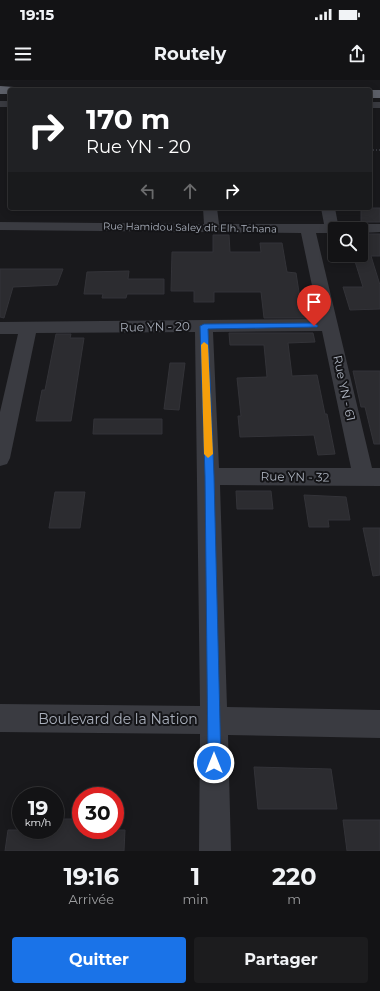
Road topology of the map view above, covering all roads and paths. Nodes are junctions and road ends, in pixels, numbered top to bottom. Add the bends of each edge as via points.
1 (210, 210) edge
2 (328, 210) edge
3 (331, 222) edge
4 (0, 226) edge
5 (212, 227) junction
6 (328, 228) edge
7 (368, 228) edge
8 (380, 228) edge
9 (308, 229) junction
10 (330, 325) junction
11 (204, 326) junction
12 (0, 328) edge
13 (28, 328) junction
14 (0, 458) edge
15 (209, 476) junction
16 (372, 477) edge
17 (0, 718) edge
18 (214, 720) junction
19 (380, 724) edge
20 (215, 851) edge

1 - 5 street
2 - 3 street
4 - 5 street, Rue Hamidou Saley dit Elh. Tchana via 56,220
5 - 9 street, Rue Hamidou Saley dit Elh. Tchana
6 - 9 street, Rue Hamidou Saley dit Elh. Tchana
7 - 8 street, Rue Hamidou Saley dit Elh. Tchana
9 - 10 street, Rue YN - 61
10 - 11 street, Rue YN - 20
10 - 16 street, Rue YN - 61
11 - 13 street, Rue YN - 20
11 - 15 street
12 - 13 street, Rue YN - 20
13 - 14 street
15 - 16 street, Rue YN - 32
15 - 18 street
17 - 18 street, Boulevard de la Nation
18 - 19 street, Boulevard de la Nation
18 - 20 street

